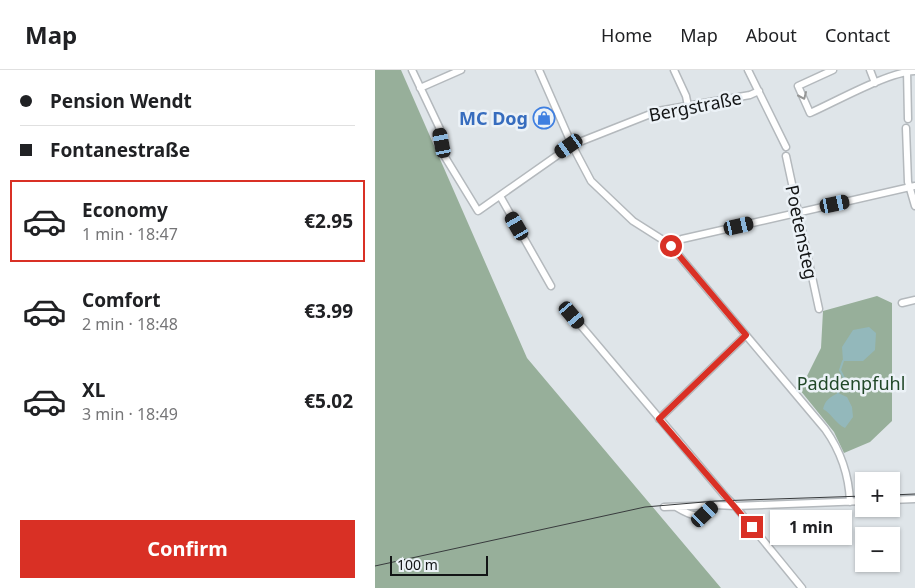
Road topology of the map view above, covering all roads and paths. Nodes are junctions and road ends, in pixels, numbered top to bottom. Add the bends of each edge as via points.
1 (412, 70) edge
2 (461, 70) edge
3 (539, 70) edge
4 (674, 70) edge
5 (748, 70) edge
6 (833, 70) edge
7 (870, 70) edge
8 (907, 70) edge
9 (915, 71) edge
10 (875, 83) junction
11 (420, 88) junction
12 (759, 91) junction
13 (688, 106) junction
14 (908, 119) dead end
15 (906, 128) dead end
16 (572, 145) junction
17 (786, 147) dead end
18 (786, 156) dead end
19 (913, 187) edge
20 (500, 196) junction
21 (915, 206) edge
22 (797, 212) junction
23 (671, 246) junction
24 (551, 286) dead end
25 (915, 300) edge
26 (902, 302) dead end
27 (819, 308) dead end
28 (572, 315) dead end
29 (746, 335) junction
30 (659, 419) junction
31 (900, 500) edge
32 (915, 500) edge
33 (850, 502) junction
34 (855, 502) edge
35 (715, 504) junction
36 (675, 506) junction
37 (735, 506) junction
38 (664, 507) dead end
39 (802, 588) edge

1 - 11 street
2 - 11 street
3 - 16 street
4 - 13 street
5 - 12 street
6 -> 10 street via 798,86 810,113
7 - 10 street
8 - 9 street
8 - 10 street
8 - 14 street
11 - 20 street, Bergstraße via 440,129 445,157 478,211
12 - 13 street, Bergstraße
12 - 17 street
13 - 16 street, Bergstraße via 641,116
15 - 19 street via 908,182
16 - 20 street, Bergstraße
16 - 23 street via 591,181 633,221
18 - 22 street, Poetensteg
19 - 21 street
19 - 22 street
20 - 24 street
22 - 23 street via 682,239
22 - 27 street, Poetensteg
23 - 29 street
25 - 26 street
28 - 30 street
29 - 30 street
29 - 33 street via 835,443
30 - 37 street
31 - 32 street
33 - 34 street
33 - 37 street
35 - 36 street
35 - 36 street via 705,514 696,516 688,515
35 - 37 street
36 - 38 street
37 - 39 street

